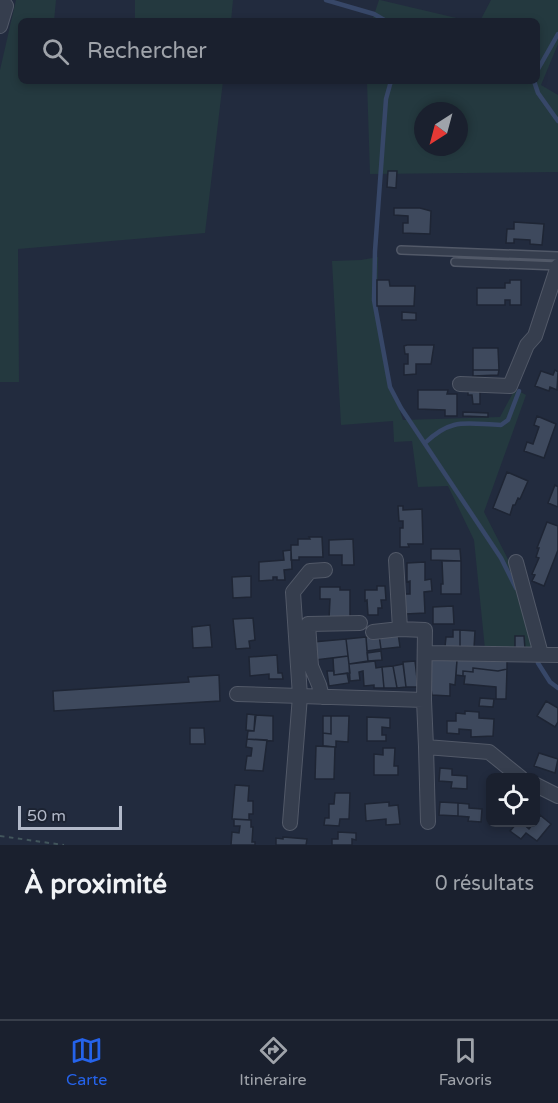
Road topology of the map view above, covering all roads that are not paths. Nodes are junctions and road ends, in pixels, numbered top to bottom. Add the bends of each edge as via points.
1 (2, 0) edge
2 (0, 26) edge
3 (401, 250) dead end
4 (558, 256) edge
5 (455, 262) dead end
6 (558, 266) edge
7 (460, 384) dead end
8 (396, 560) dead end
9 (516, 562) dead end
10 (325, 570) dead end
11 (360, 623) dead end
12 (400, 629) junction
13 (373, 632) dead end
14 (426, 653) junction
15 (541, 654) junction
16 (558, 655) edge
17 (237, 694) dead end
18 (300, 696) junction
19 (322, 697) junction
20 (424, 700) junction
21 (426, 747) junction
22 (516, 773) edge
23 (540, 787) edge
24 (558, 796) edge
25 (428, 822) dead end
26 (290, 823) dead end

1 - 2 street via 6,6
3 - 4 lane
5 - 6 lane
6 - 7 street via 535,336 527,345 510,386
8 - 12 street
9 - 15 street
10 - 18 street via 310,571 293,592
11 - 19 street via 308,624 311,666
12 - 13 street
12 - 14 street via 425,630
14 - 15 street
14 - 20 street
15 - 16 street
17 - 18 street
18 - 19 street
18 - 26 street
19 - 20 street
20 - 21 street
21 - 22 street via 489,752
21 - 25 street
23 - 24 street

